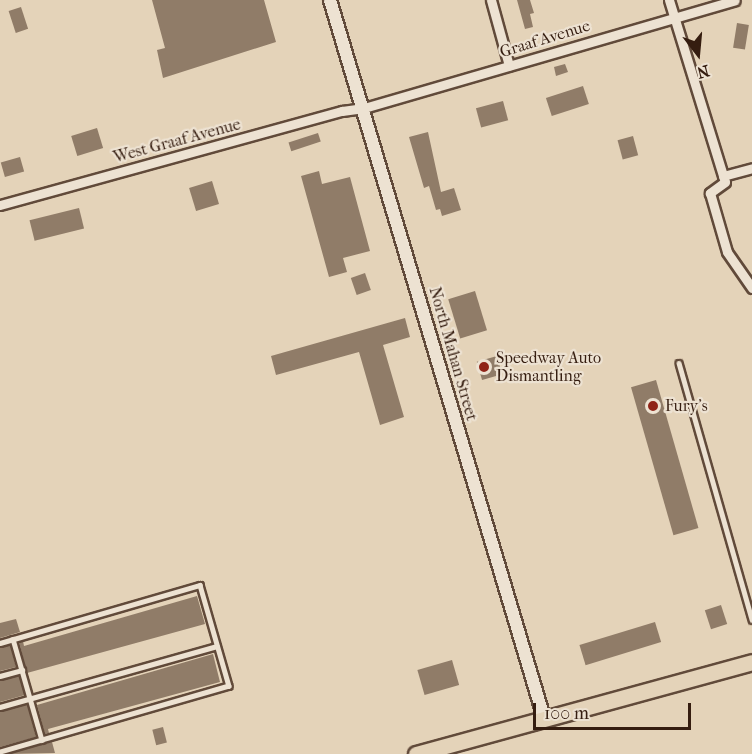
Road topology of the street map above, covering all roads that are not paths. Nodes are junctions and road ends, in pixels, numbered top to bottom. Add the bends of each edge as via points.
1 (330, 0) edge
2 (491, 0) edge
3 (669, 0) edge
4 (735, 0) edge
5 (674, 17) junction
6 (509, 66) junction
7 (364, 108) junction
8 (752, 168) edge
9 (723, 176) junction
10 (0, 206) edge
11 (752, 288) edge
12 (679, 363) dead end
13 (752, 620) edge
14 (13, 639) junction
15 (0, 643) edge
16 (217, 646) junction
17 (752, 662) edge
18 (22, 670) junction
19 (0, 676) edge
20 (29, 699) junction
21 (0, 707) edge
22 (544, 718) junction
23 (42, 740) junction
24 (0, 752) edge
25 (416, 754) edge

1 - 7 street, North Mahan Street
2 - 6 street
3 - 5 street
4 - 5 street, Graaf Avenue
5 - 6 street, Graaf Avenue
5 - 9 street
6 - 7 street, Graaf Avenue
7 - 10 street, West Graaf Avenue
7 - 22 street, North Mahan Street
8 - 9 street
9 - 11 street via 725,182 710,193 727,252
12 - 13 lane
14 - 15 lane
14 - 16 lane via 200,585
14 - 18 lane
16 - 20 lane
16 - 23 lane via 229,686
17 - 22 main road
18 - 19 lane
18 - 20 lane
20 - 21 lane
20 - 23 lane
22 - 25 main road
23 - 24 lane

